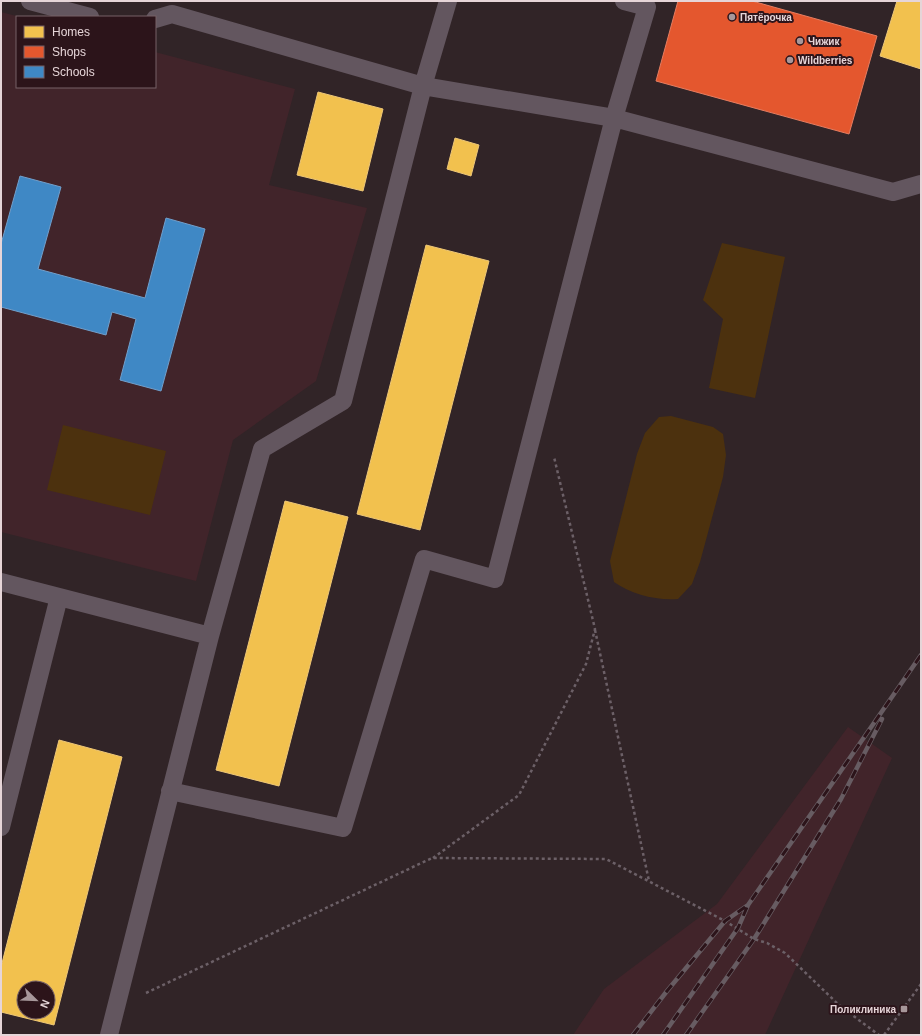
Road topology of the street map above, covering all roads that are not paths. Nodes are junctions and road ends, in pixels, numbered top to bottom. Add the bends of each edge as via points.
1 (30, 1) edge
2 (448, 1) edge
3 (624, 1) edge
4 (86, 16) edge
5 (156, 19) edge
6 (423, 86) junction
7 (614, 118) junction
8 (921, 184) edge
9 (1, 582) edge
10 (59, 597) junction
11 (210, 636) junction
12 (7, 781) edge
13 (170, 791) junction
14 (1, 827) edge
15 (109, 1035) edge

1 - 4 lane
2 - 6 lane
3 - 7 lane via 646,7
5 - 6 lane via 172,14
6 - 7 lane
6 - 11 lane via 343,401 262,449
7 - 8 lane via 893,192
7 - 13 lane via 495,579 424,559 343,828
9 - 10 lane
10 - 11 lane
10 - 12 lane
11 - 13 lane
12 - 14 lane
13 - 15 lane

